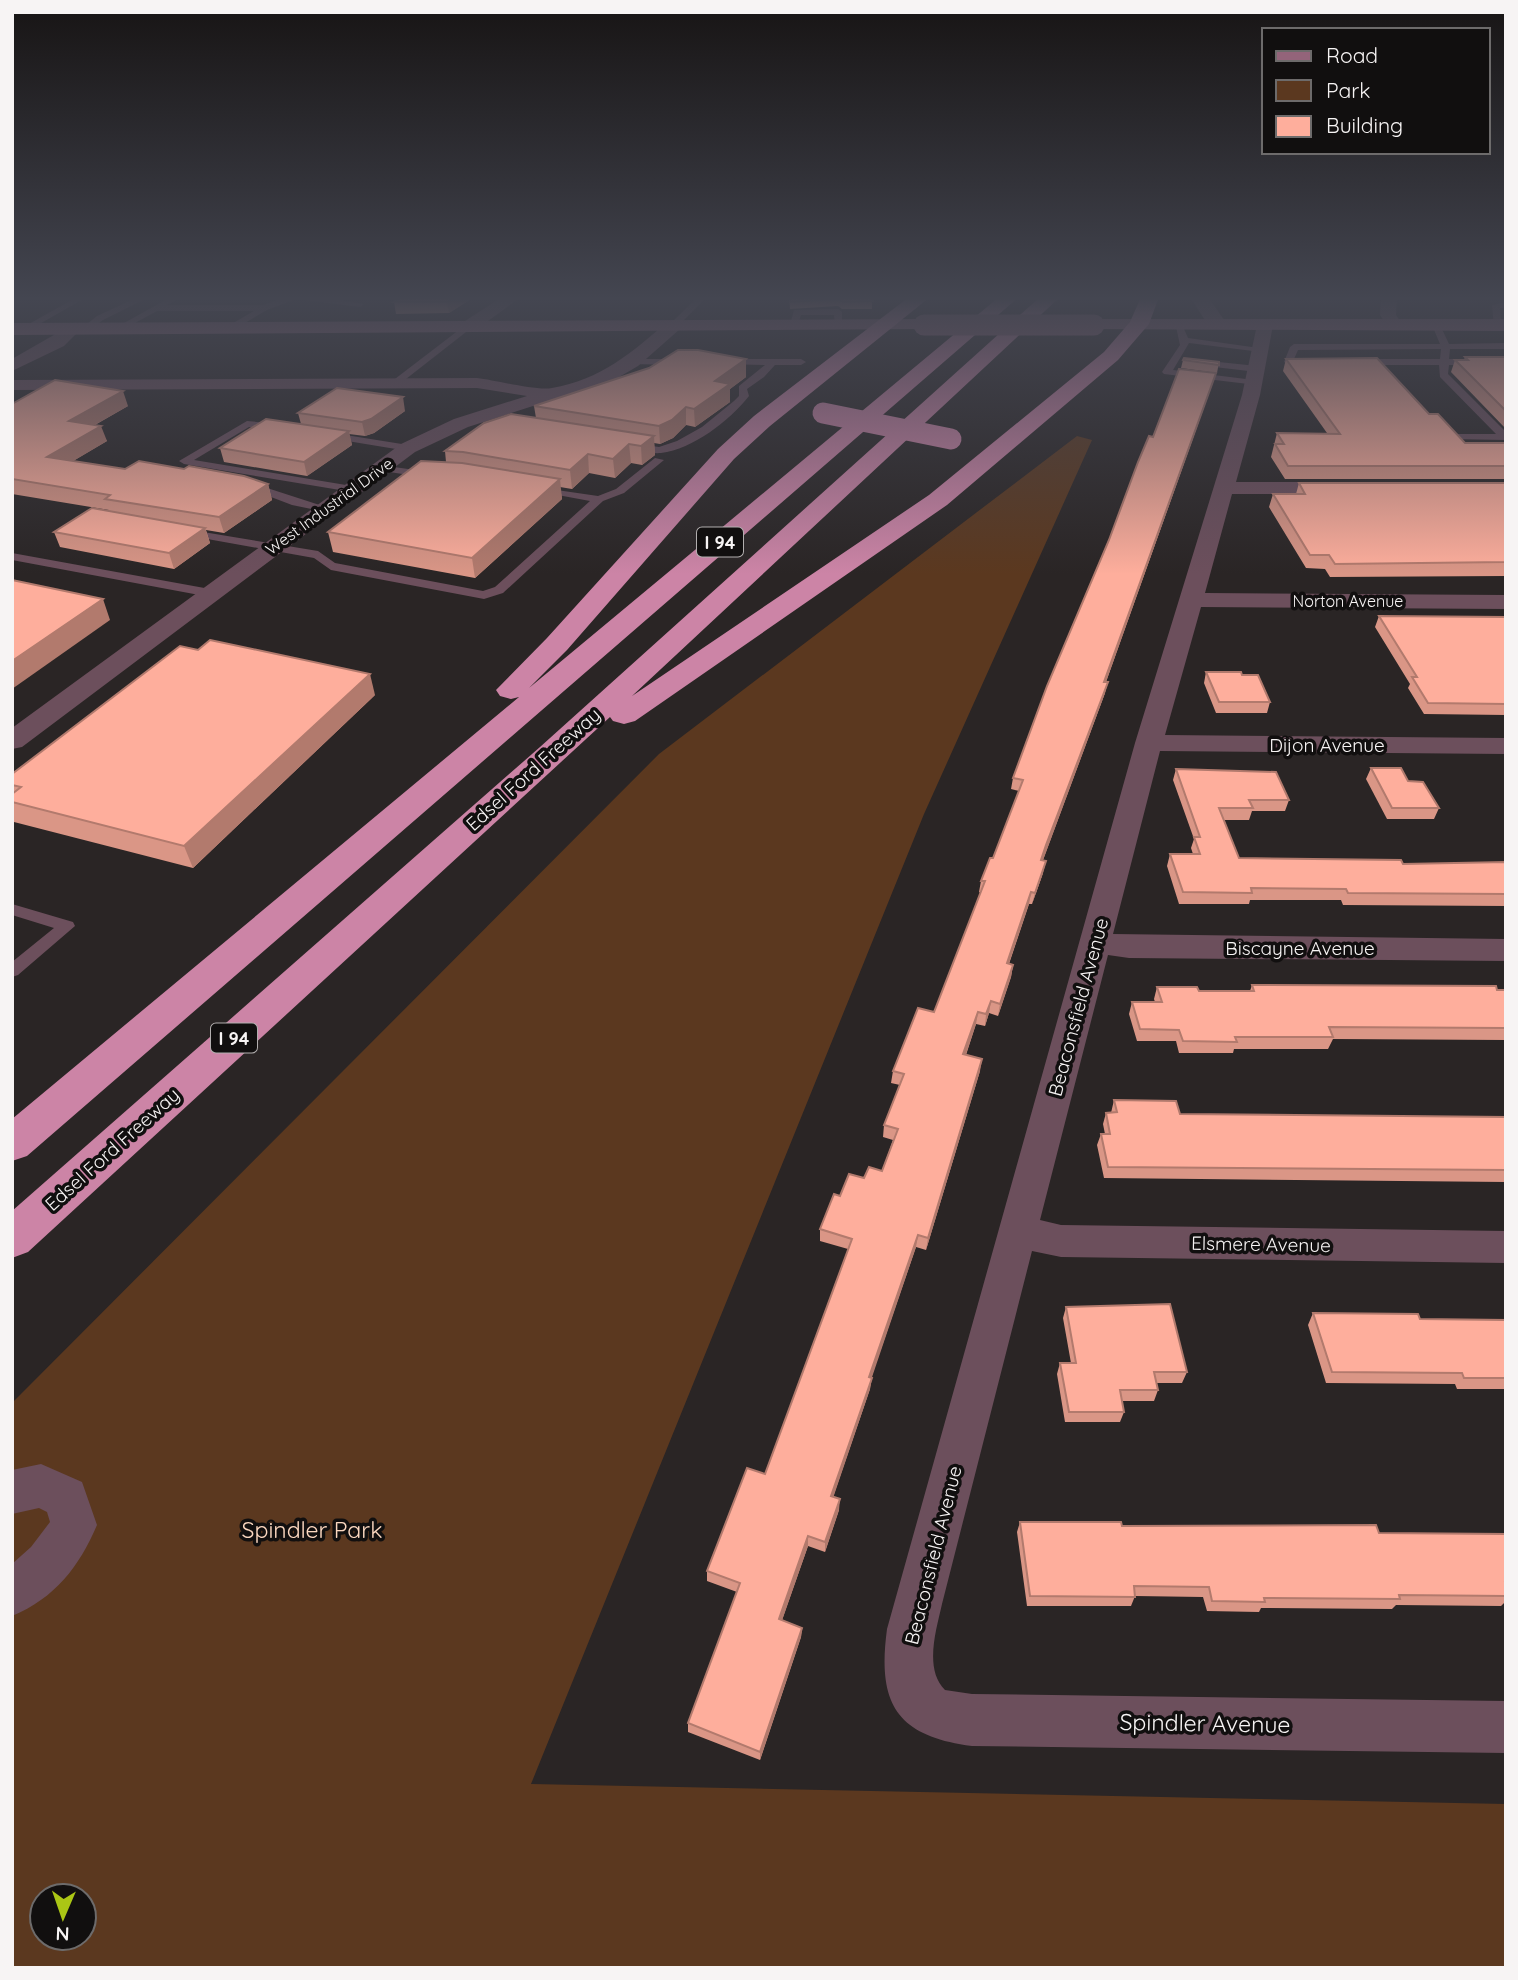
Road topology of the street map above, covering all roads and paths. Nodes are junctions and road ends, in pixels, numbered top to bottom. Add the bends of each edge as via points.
1 (523, 389) edge
2 (568, 389) edge
3 (742, 389) edge
4 (802, 389) edge
5 (901, 389) edge
6 (950, 389) edge
7 (1074, 389) edge
8 (1250, 389) edge
9 (1458, 389) edge
10 (554, 394) junction
11 (792, 397) junction
12 (480, 417) junction
13 (504, 425) edge
14 (292, 429) edge
15 (318, 433) edge
16 (1450, 437) edge
17 (1506, 437) edge
18 (621, 444) edge
19 (1007, 444) junction
20 (408, 448) junction
21 (659, 460) dead end
22 (380, 468) junction
23 (438, 476) edge
24 (239, 484) edge
25 (532, 487) edge
26 (1222, 488) junction
27 (1368, 488) edge
28 (352, 489) junction
29 (599, 499) junction
30 (326, 509) junction
31 (168, 529) edge
32 (272, 548) junction
33 (12, 556) edge
34 (210, 593) junction
35 (1189, 600) junction
36 (1506, 602) edge
37 (12, 741) edge
38 (1149, 743) junction
39 (1506, 746) edge
40 (551, 754) junction
41 (430, 788) junction
42 (12, 909) edge
43 (1095, 943) junction
44 (1506, 950) edge
45 (12, 971) edge
46 (12, 1144) edge
47 (1018, 1231) junction
48 (12, 1239) edge
49 (1506, 1247) edge
50 (12, 1492) edge
51 (12, 1592) edge
52 (913, 1692) joint
53 (1506, 1727) edge

1 - 10 street
2 - 10 street, West Industrial Drive
3 - 18 lane via 739,404 687,439 661,450
4 - 11 highway
5 - 41 highway, I 94
6 - 40 highway, Edsel Ford Freeway / I 94
7 - 19 highway
8 - 26 street, Beaconsfield Avenue
9 - 17 lane
10 - 12 street, West Industrial Drive
11 - 19 highway, bridge via 823,413 951,439
11 - 41 highway via 726,454 557,644 463,737
12 - 13 lane
12 - 20 street, West Industrial Drive
14 - 28 lane via 247,424 184,461
15 - 20 lane
16 - 17 lane
19 - 40 highway via 914,518 618,720
20 - 22 street, West Industrial Drive
21 - 29 lane via 620,491
22 - 23 lane
22 - 28 street, West Industrial Drive
24 - 30 lane
25 - 29 lane
26 - 27 street
26 - 35 street, Beaconsfield Avenue
28 - 30 street, West Industrial Drive
29 - 32 lane via 499,590 484,595 331,566 318,555
30 - 32 street, West Industrial Drive
31 - 32 lane
32 - 34 street, West Industrial Drive
33 - 34 lane
34 - 37 street, West Industrial Drive
35 - 36 street, Norton Avenue
35 - 38 street, Beaconsfield Avenue
38 - 39 street, Dijon Avenue
38 - 43 street, Beaconsfield Avenue
40 - 48 highway, Edsel Ford Freeway / I 94
41 - 46 highway, I 94
42 - 45 lane via 67,926
43 - 44 street, Biscayne Avenue
43 - 47 street, Beaconsfield Avenue
47 - 49 street, Elsmere Avenue via 1061,1241
47 - 52 street, Beaconsfield Avenue via 908,1649 907,1673
50 - 51 street via 41,1486 66,1498 74,1525 57,1556 31,1583
52 - 53 street, Spindler Avenue via 924,1706 972,1720

